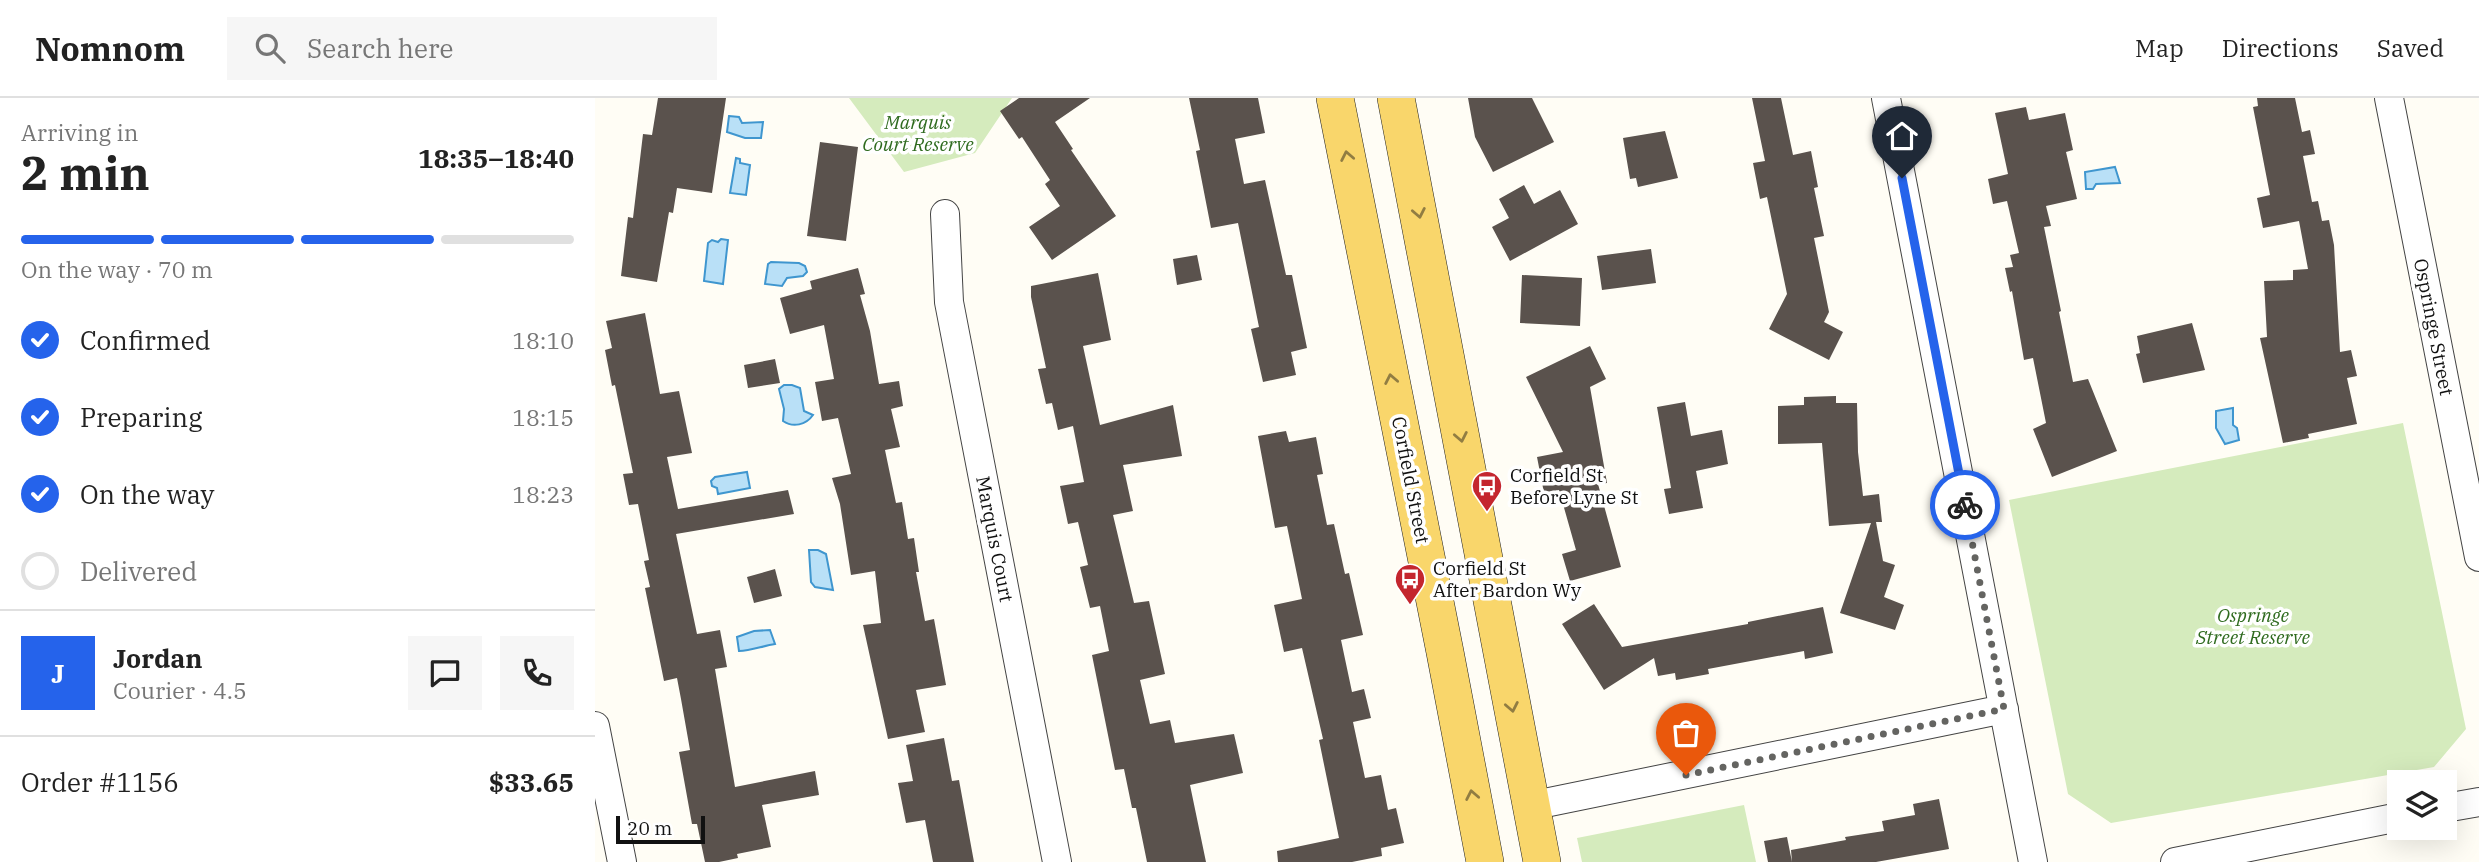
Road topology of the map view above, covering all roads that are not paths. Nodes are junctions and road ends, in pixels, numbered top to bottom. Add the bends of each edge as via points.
1 (1335, 98) edge
2 (1397, 98) edge
3 (1886, 98) edge
4 (2389, 98) edge
5 (945, 214) dead end
6 (2479, 557) edge
7 (2004, 709) junction
8 (595, 726) edge
9 (2479, 802) edge
10 (1530, 806) junction
11 (2457, 806) edge
12 (2387, 819) edge
13 (622, 862) edge
14 (1057, 862) edge
15 (1485, 862) edge
16 (1542, 862) edge
17 (2033, 862) edge
18 (2175, 862) edge

15 -> 1 main road, Corfield Street
2 -> 10 main road
3 - 7 street
4 - 6 street, Ospringe Street
5 - 14 street, Marquis Court via 949,302
7 - 10 street
7 - 17 street
8 - 13 street
9 - 11 street
10 - 16 main road
12 - 18 street

